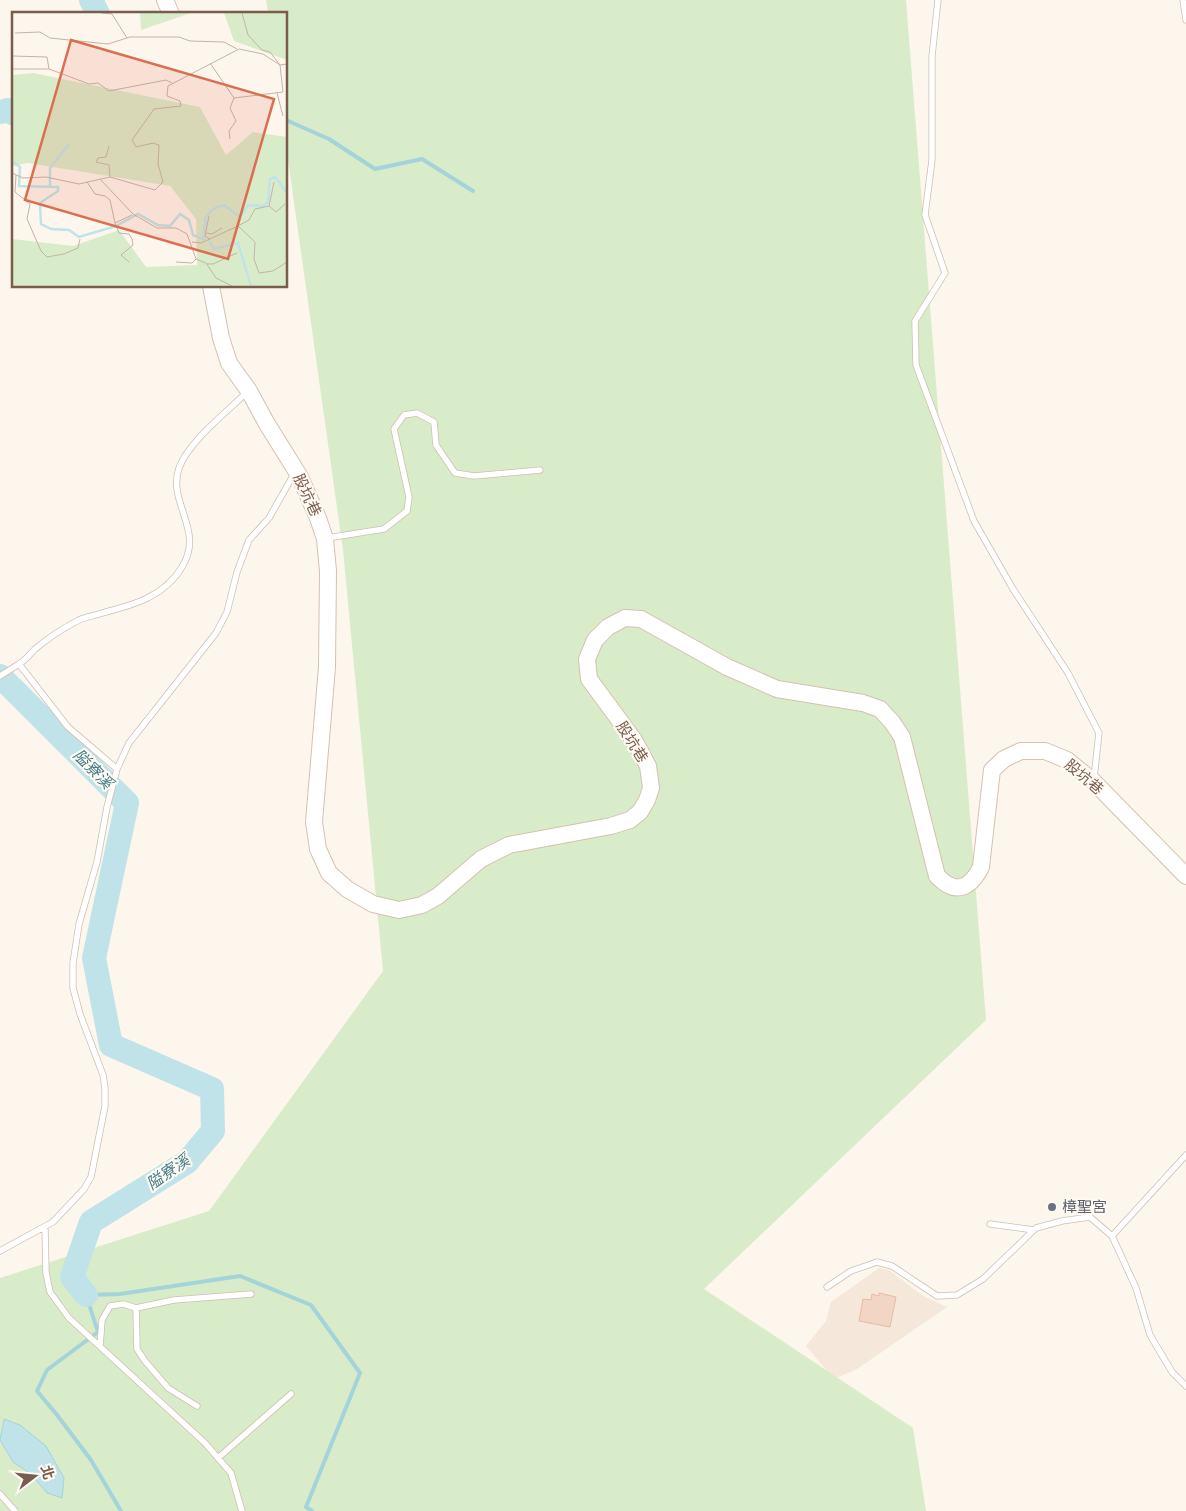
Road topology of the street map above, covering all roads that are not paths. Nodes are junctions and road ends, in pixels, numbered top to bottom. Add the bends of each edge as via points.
1 (165, 0) edge
2 (938, 0) edge
3 (1183, 0) edge
4 (170, 12) edge
5 (1186, 20) edge
6 (212, 288) edge
7 (249, 391) junction
8 (540, 470) dead end
9 (296, 471) junction
10 (324, 539) junction
11 (19, 664) junction
12 (0, 676) edge
13 (117, 769) junction
14 (1094, 782) junction
15 (1186, 876) edge
16 (1186, 1155) edge
17 (990, 1224) dead end
18 (45, 1228) junction
19 (1034, 1230) junction
20 (1112, 1236) junction
21 (0, 1251) edge
22 (827, 1287) dead end
23 (251, 1294) dead end
24 (136, 1308) junction
25 (100, 1346) junction
26 (1186, 1386) edge
27 (291, 1394) dead end
28 (197, 1406) dead end
29 (218, 1458) junction
30 (0, 1494) edge
31 (15, 1511) edge
32 (242, 1511) edge

1 - 4 street
2 - 14 lane via 932,56 932,160 925,215 945,274 915,321 916,365 974,521 1013,589 1068,673 1099,733
3 - 5 lane
6 - 7 street, 股坑巷 via 221,338 229,362
7 - 9 street, 股坑巷
7 - 11 lane via 190,448 179,469 176,488 191,544 182,566 169,583 147,599 79,620 53,635
8 - 10 lane via 474,476 455,474 436,445 434,422 417,413 404,415 394,430 409,497 407,511 384,529
9 - 10 street, 股坑巷
9 - 13 lane via 269,518 249,540 227,612 216,633 129,744
10 - 14 street, 股坑巷 via 328,571 327,667 314,822 318,849 330,874 347,889 373,904 399,910 422,905 438,896 481,859 508,845 611,826 630,820 640,812 651,788 648,766 634,740 589,679 587,659 595,640 608,627 625,618 641,619 726,667 776,689 863,703 880,709 902,737 937,876 954,888 963,887 976,878 981,867 992,770 1004,759 1021,751 1044,751 1067,760
11 - 12 lane
11 - 13 lane via 68,727
13 - 18 lane via 79,924 73,964 73,988 103,1075 105,1106 90,1177 84,1189
14 - 15 street, 股坑巷
16 - 20 lane
17 - 19 lane
18 - 21 lane
18 - 25 lane via 46,1273 50,1292 69,1318
19 - 20 lane via 1090,1217
19 - 22 lane via 983,1279 957,1295 937,1296 892,1266 877,1262 851,1271
20 - 26 lane via 1136,1288 1150,1335 1172,1372
23 - 24 lane via 174,1300
24 - 25 lane via 123,1304 110,1306 102,1320
24 - 28 lane via 137,1349 168,1388
25 - 29 lane
27 - 29 lane
29 - 32 lane via 231,1474
30 - 31 lane

